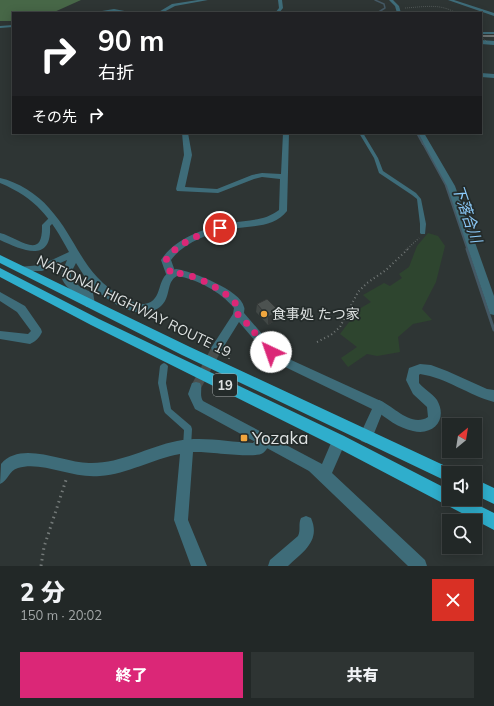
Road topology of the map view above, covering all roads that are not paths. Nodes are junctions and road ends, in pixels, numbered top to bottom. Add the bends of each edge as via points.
1 (206, 0) edge
2 (280, 0) edge
3 (391, 0) edge
4 (450, 0) edge
5 (398, 11) edge
6 (99, 12) edge
7 (127, 12) edge
8 (161, 12) edge
9 (278, 12) edge
10 (494, 15) edge
11 (12, 26) edge
12 (0, 27) edge
13 (494, 33) edge
14 (482, 34) edge
15 (482, 42) edge
16 (494, 43) edge
17 (482, 76) edge
18 (494, 76) edge
19 (185, 134) edge
20 (286, 134) edge
21 (362, 134) edge
22 (422, 134) edge
23 (283, 177) junction
24 (0, 180) edge
25 (53, 220) junction
26 (423, 232) road end
27 (0, 236) edge
28 (75, 253) junction
29 (0, 259) edge
30 (22, 269) junction
31 (0, 272) edge
32 (171, 274) junction
33 (0, 296) edge
34 (90, 304) junction
35 (494, 311) edge
36 (238, 315) junction
37 (0, 335) edge
38 (217, 348) tunnel mouth
39 (164, 366) dead end
40 (196, 387) tunnel mouth
41 (494, 396) edge
42 (379, 406) junction
43 (366, 437) junction
44 (266, 440) junction
45 (338, 441) junction
46 (187, 446) junction
47 (442, 472) edge
48 (324, 475) junction
49 (0, 477) edge
50 (482, 490) edge
51 (442, 495) edge
52 (494, 496) edge
53 (463, 506) edge
54 (494, 522) edge
55 (306, 523) dead end
56 (199, 566) edge
57 (276, 566) edge
58 (419, 566) edge

1 - 8 street via 174,5
2 - 9 street via 282,8
3 - 5 street
4 - 10 street
6 - 7 street
11 - 12 street
13 - 14 street
15 - 16 street
17 - 18 street
19 - 23 street via 188,155 180,189 218,191 252,177
20 - 23 street
21 - 26 lane via 381,172 419,199
22 - 35 street via 451,186
23 - 32 street via 283,211 277,217 259,223 211,230 187,242 170,252 166,260
24 - 25 street via 21,189 37,200
25 - 27 street via 46,226 46,241 38,248 27,248
25 - 28 street
28 - 30 street via 42,268
28 - 32 street via 85,272 96,285 112,297 136,308 147,308 160,302 165,282
28 - 34 street via 66,275 67,280 89,296
29 - 30 highway, NATIONAL HIGHWAY ROUTE 19 / 19
30 - 34 highway, NATIONAL HIGHWAY ROUTE 19 / 19
31 - 45 highway, NATIONAL HIGHWAY ROUTE 19 / 19 via 95,322
32 - 36 street via 187,274 225,293 235,301
33 - 37 street via 21,309 37,332 30,339
34 - 43 highway, NATIONAL HIGHWAY ROUTE 19 / 19
36 - 38 street
36 - 42 street via 271,352 285,362
39 - 46 lane via 162,383 168,411 188,429
40 - 44 street via 194,399 199,405
41 - 42 street via 441,374 421,369 415,371 412,379 413,385 435,407 434,420 429,425 414,426
42 - 43 street
43 - 47 highway, NATIONAL HIGHWAY ROUTE 19 / 19
44 - 46 street via 258,449 253,450
44 - 48 street via 314,466
45 - 48 street
45 - 51 highway, NATIONAL HIGHWAY ROUTE 19 / 19
46 - 49 street via 107,469 71,468 33,459 12,462
46 - 56 street via 181,520
48 - 58 street
50 - 52 highway
53 - 54 highway, NATIONAL HIGHWAY ROUTE 19 / 19
55 - 57 street via 307,534 303,541

